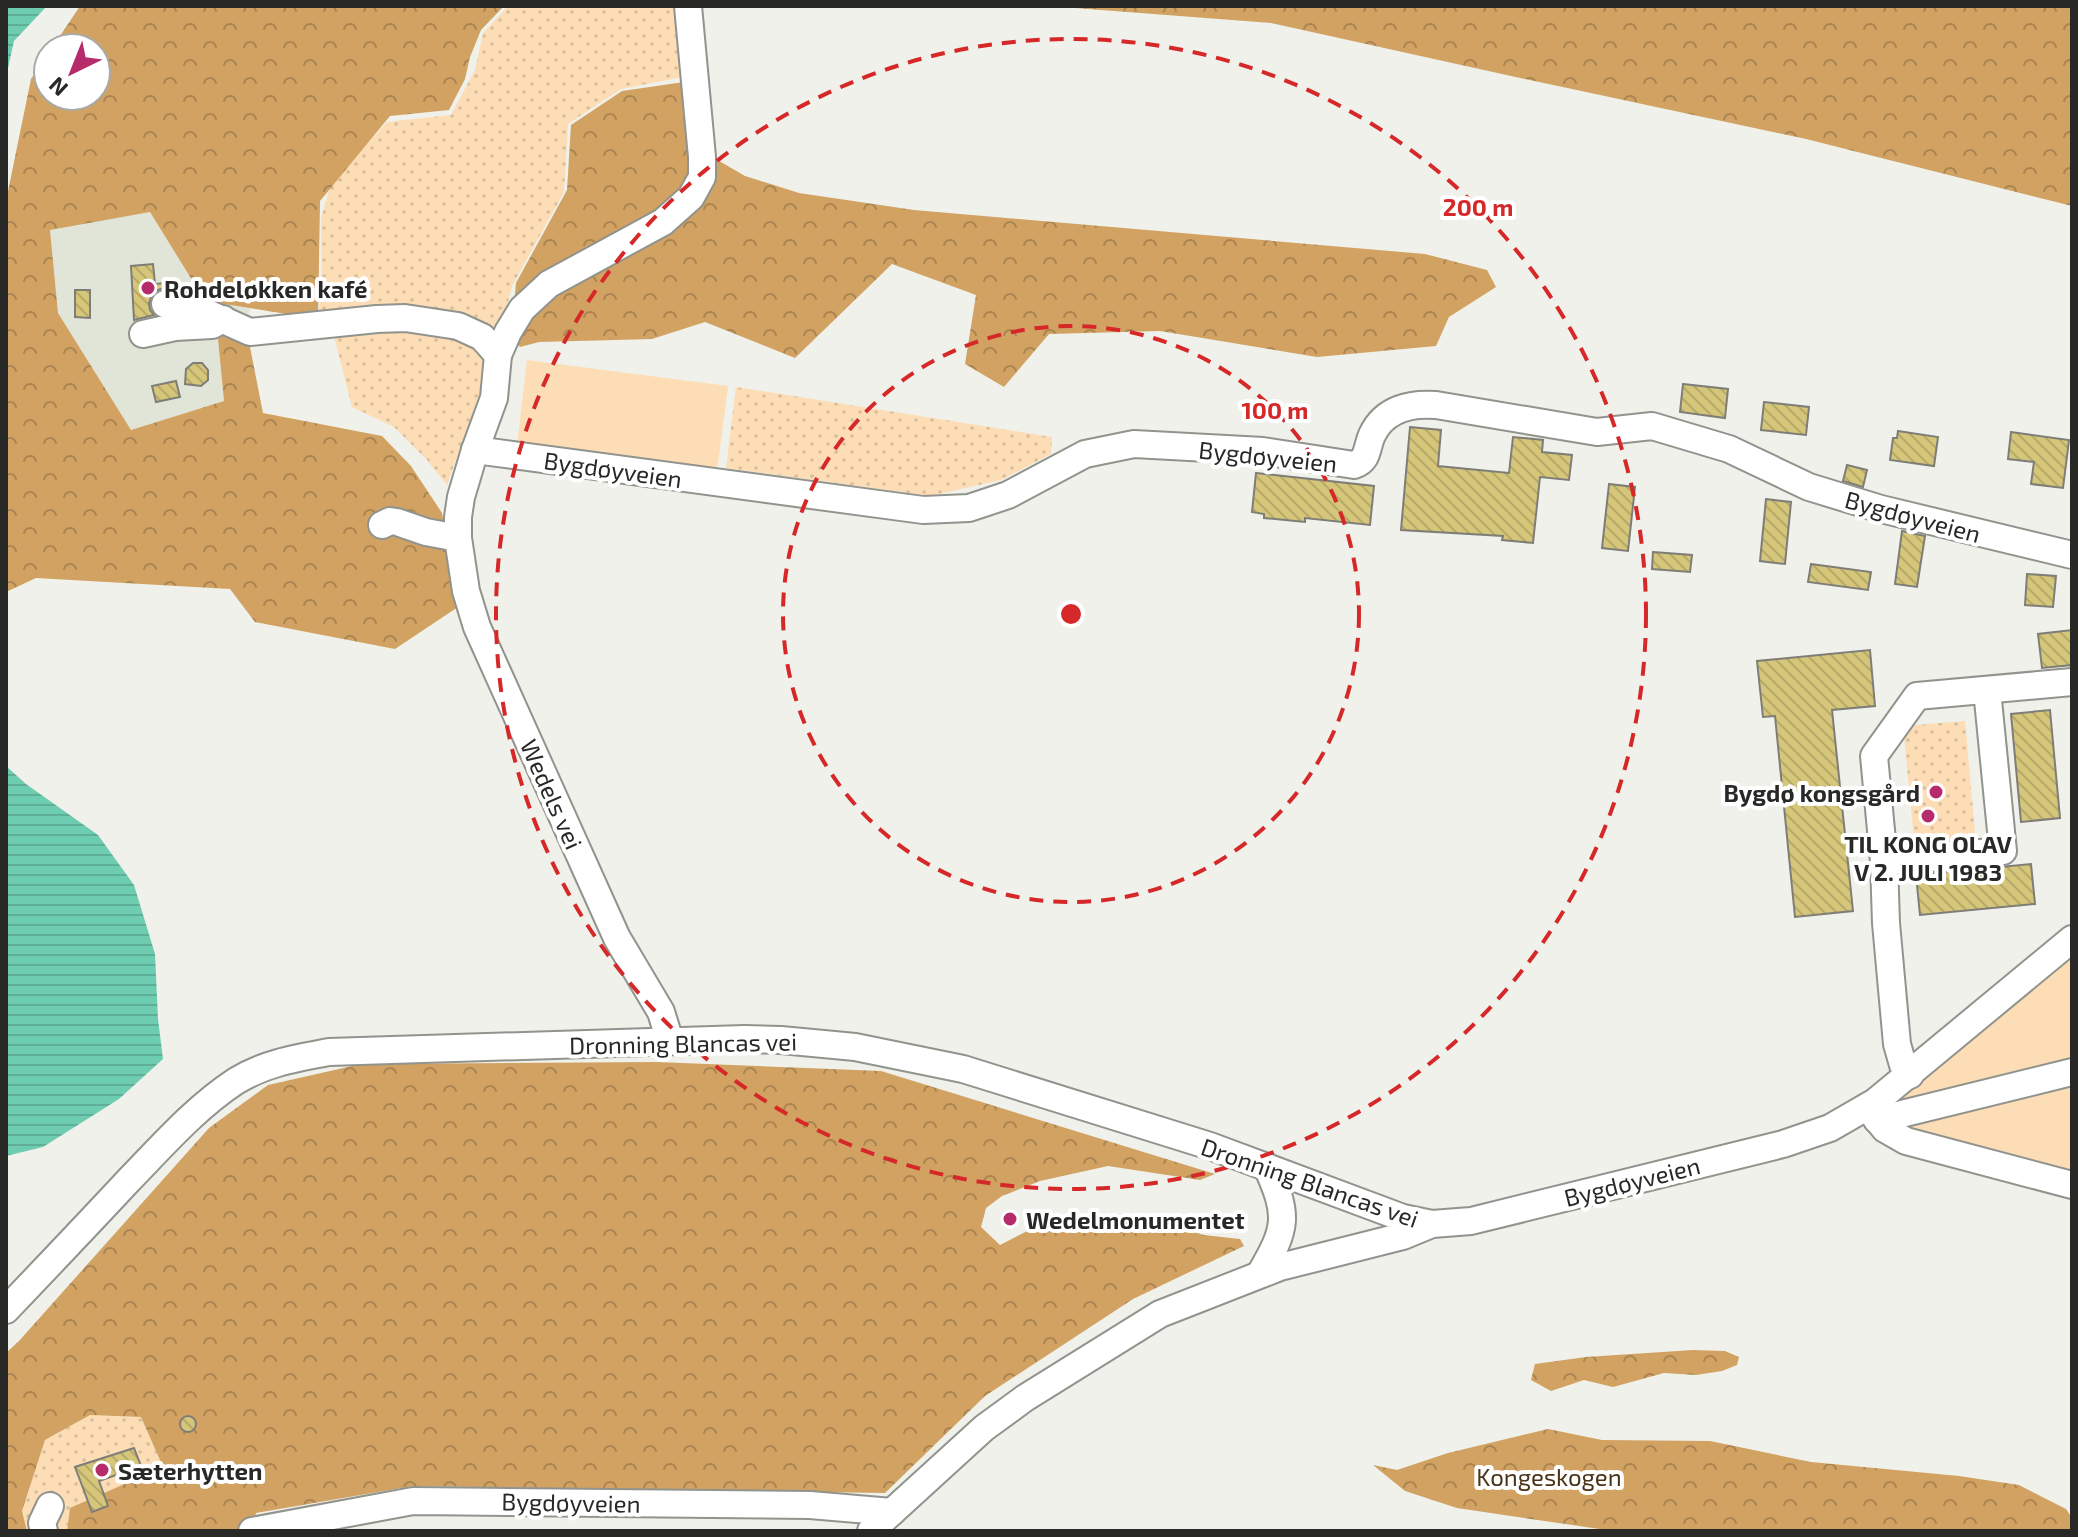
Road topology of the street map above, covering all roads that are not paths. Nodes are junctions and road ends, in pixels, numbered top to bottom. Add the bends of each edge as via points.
1 (688, 6) edge
2 (165, 304) dead end
3 (223, 319) junction
4 (143, 334) dead end
5 (498, 355) junction
6 (475, 450) junction
7 (382, 525) dead end
8 (458, 538) junction
9 (2072, 555) edge
10 (2072, 682) edge
11 (1987, 690) junction
12 (1884, 862) junction
13 (2072, 939) edge
14 (670, 1041) junction
15 (2072, 1072) edge
16 (1910, 1075) junction
17 (1872, 1114) junction
18 (1267, 1167) junction
19 (2072, 1185) edge
20 (1350, 1199) junction
21 (1432, 1224) junction
22 (1340, 1251) junction
23 (1260, 1274) junction
24 (6, 1310) edge
25 (892, 1512) junction
26 (252, 1531) edge
27 (871, 1531) edge

1 - 5 street, Wedels vei via 702,177 691,197 663,222 549,284 522,309
2 - 3 street via 194,307
3 - 4 street
3 - 5 street via 250,332 405,318 458,326 482,337
5 - 6 street, Wedels vei via 494,398
6 - 8 street, Wedels vei via 461,497
6 - 9 street, Bygdøyveien via 923,510 969,508 1008,495 1085,454 1134,444 1263,451 1354,465 1362,462 1385,416 1422,404 1597,432 1652,426 1729,449 1809,487
7 - 8 street via 397,522
8 - 14 street, Wedels vei via 477,627 617,938 661,1012
10 - 11 street
11 - 12 street via 1917,696 1874,756
11 - 12 street via 2003,851
12 - 16 street via 1897,1044
13 - 16 street, Bygdøyveien
14 - 18 street, Dronning Blancas vei via 794,1041 929,1060
14 - 24 street, Dronning Blancas vei via 329,1052 270,1065 236,1081 199,1110
15 - 17 street
16 - 17 street, Bygdøyveien
17 - 19 street via 1906,1141
17 - 21 street, Bygdøyveien via 1783,1144 1471,1221
18 - 20 street, Dronning Blancas vei
18 - 23 street via 1283,1213 1279,1240
20 - 21 street, Dronning Blancas vei
20 - 22 street via 1354,1225
21 - 22 street, Bygdøyveien
22 - 23 street, Bygdøyveien
23 - 25 street, Bygdøyveien via 1160,1314 1025,1398
25 - 26 street, Bygdøyveien via 810,1505 413,1501
25 - 27 street, Bygdøyveien

